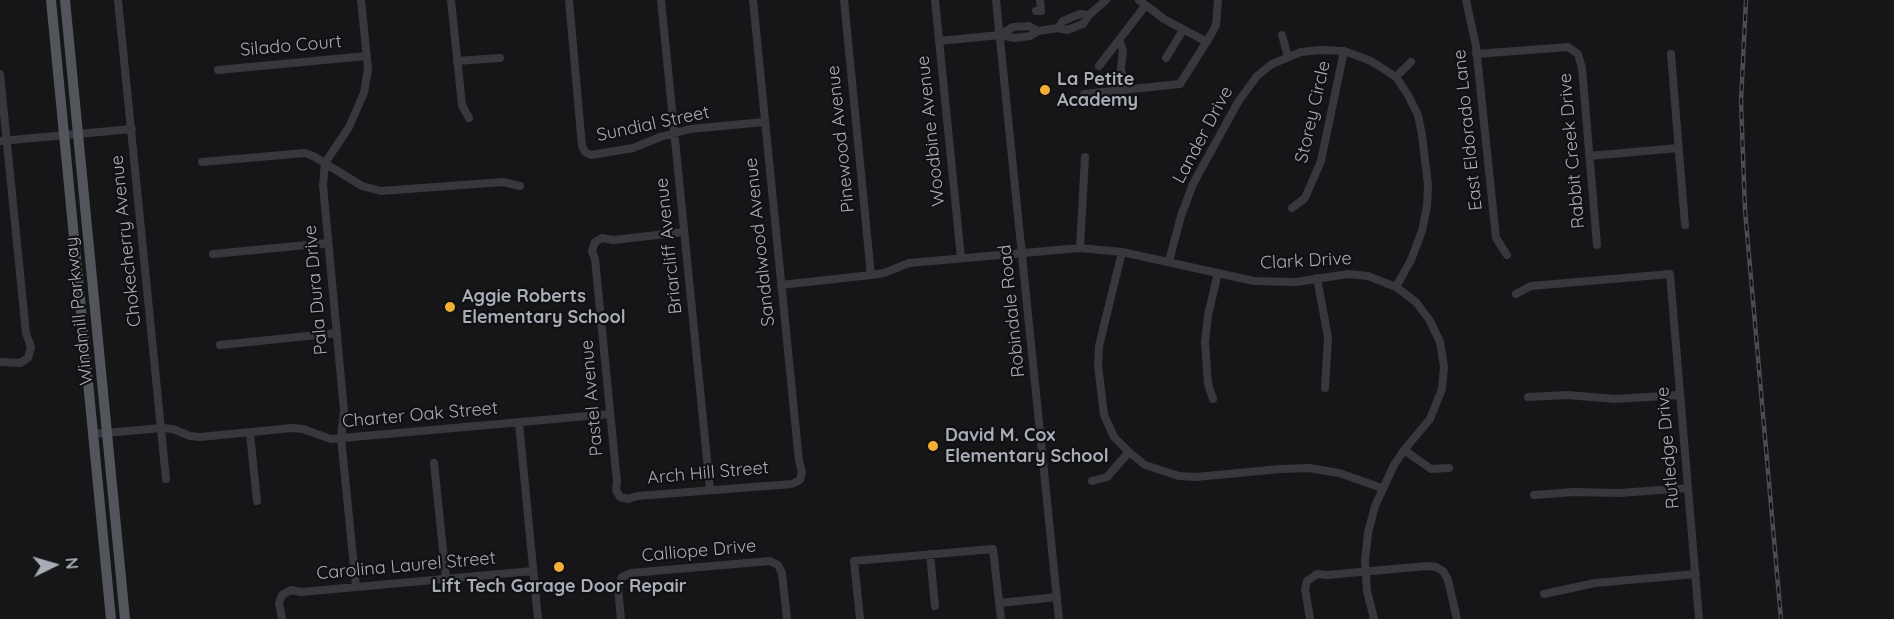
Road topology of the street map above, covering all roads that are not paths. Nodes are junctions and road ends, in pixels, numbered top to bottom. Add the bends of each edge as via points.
1 (51, 0) edge
2 (65, 0) edge
3 (118, 0) edge
4 (361, 0) edge
5 (451, 0) edge
6 (569, 0) edge
7 (661, 0) edge
8 (753, 0) edge
9 (844, 0) edge
10 (935, 0) edge
11 (996, 0) edge
12 (1040, 0) edge
13 (1107, 0) edge
14 (1218, 0) edge
15 (1466, 0) edge
16 (1142, 3) edge
17 (1035, 11) dead end
18 (1183, 30) junction
19 (1000, 35) junction
20 (1281, 35) dead end
21 (1119, 40) junction
22 (939, 41) junction
23 (1207, 42) junction
24 (1344, 51) junction
25 (1476, 54) junction
26 (1671, 54) dead end
27 (367, 56) junction
28 (1288, 57) junction
29 (500, 58) dead end
30 (1166, 58) dead end
31 (457, 61) junction
32 (1411, 62) dead end
33 (1099, 66) dead end
34 (218, 70) dead end
35 (0, 74) edge
36 (1396, 77) junction
37 (1125, 90) junction
38 (1084, 94) dead end
39 (469, 118) dead end
40 (764, 122) junction
41 (132, 129) junction
42 (675, 132) junction
43 (78, 134) junction
44 (64, 135) junction
45 (3, 141) edge
46 (1678, 148) junction
47 (1589, 156) junction
48 (1084, 157) dead end
49 (202, 162) dead end
50 (325, 163) junction
51 (520, 186) dead end
52 (1292, 208) dead end
53 (1685, 225) dead end
54 (684, 232) junction
55 (328, 243) junction
56 (1597, 245) dead end
57 (1080, 248) junction
58 (1023, 252) junction
59 (1122, 252) junction
60 (213, 254) dead end
61 (1507, 255) dead end
62 (961, 258) junction
63 (1169, 261) junction
64 (1218, 273) junction
65 (871, 275) junction
66 (1317, 278) junction
67 (781, 285) junction
68 (1396, 287) junction
69 (1516, 294) dead end
70 (337, 333) junction
71 (220, 345) dead end
72 (0, 362) edge
73 (1325, 388) dead end
74 (1680, 395) junction
75 (1528, 397) dead end
76 (1213, 399) dead end
77 (610, 414) junction
78 (519, 423) junction
79 (162, 428) junction
80 (108, 433) junction
81 (250, 433) junction
82 (93, 434) junction
83 (341, 438) junction
84 (1404, 450) junction
85 (1129, 452) junction
86 (434, 463) dead end
87 (1449, 468) dead end
88 (166, 478) dead end
89 (800, 480) joint
90 (1092, 481) dead end
91 (1382, 488) junction
92 (1688, 488) junction
93 (711, 489) junction
94 (1534, 495) dead end
95 (620, 497) joint
96 (256, 501) dead end
97 (930, 554) junction
98 (534, 571) junction
99 (1366, 572) junction
100 (1696, 574) junction
101 (446, 579) junction
102 (356, 587) junction
103 (1544, 594) dead end
104 (1057, 597) junction
105 (1000, 603) junction
106 (936, 606) dead end
107 (111, 619) edge
108 (125, 619) edge
109 (282, 619) edge
110 (538, 619) edge
111 (621, 619) edge
112 (787, 619) edge
113 (860, 619) edge
114 (1001, 619) edge
115 (1059, 619) edge
116 (1310, 619) edge
117 (1374, 619) edge
118 (1457, 619) edge
119 (1700, 619) edge

1 - 44 main road, Windmill Parkway
2 - 43 main road, Windmill Parkway
3 - 41 street, Chokecherry Avenue
4 - 27 street
5 - 31 street
6 - 42 street, Sundial Street via 585,152 633,148
7 - 42 street, Briarcliff Avenue
8 - 40 street, Sandalwood Avenue
9 - 65 street, Pinewood Avenue
10 - 22 street, Woodbine Avenue
11 - 19 street, Robindale Road
12 - 17 street via 1041,11
13 - 19 street via 1083,24 1067,30 1013,27
14 - 23 street via 1216,25
15 - 25 street, East Eldorado Lane
16 - 18 street
16 - 21 street
18 - 23 street
18 - 30 street
19 - 22 street
19 - 58 street, Robindale Road
20 - 28 street
21 - 33 street
21 - 37 street
22 - 62 street, Woodbine Avenue
23 - 37 street via 1180,84
24 - 28 street, Lander Drive via 1321,50
24 - 36 street, Lander Drive via 1371,61
24 - 52 street, Storey Circle via 1321,161 1305,198
25 - 47 street, Rabbit Creek Drive via 1568,47 1578,54
25 - 61 street, East Eldorado Lane via 1496,238
26 - 46 street
27 - 34 street, Silado Court
27 - 50 street via 367,81 361,104
28 - 63 street, Lander Drive via 1257,76 1238,102 1192,184
29 - 31 street
31 - 39 street via 462,105
32 - 36 street
35 - 45 street
36 - 68 street, Lander Drive via 1418,116 1428,185 1422,231
37 - 38 street
40 - 42 street, Sundial Street
40 - 67 street, Sandalwood Avenue
41 - 43 street
41 - 79 street, Chokecherry Avenue
42 - 54 street, Briarcliff Avenue
43 - 44 street
43 - 80 main road, Windmill Parkway
44 - 45 street
44 - 82 main road, Windmill Parkway
45 - 72 street via 26,333 31,347 28,358 20,363
46 - 47 street
46 - 53 street
47 - 56 street, Rabbit Creek Drive
48 - 57 street
49 - 50 street via 305,153
50 - 51 street via 362,186 381,191 503,182
50 - 55 street, Pala Dura Drive
54 - 77 street, Pastel Avenue via 603,238 595,242 592,251 596,259
54 - 93 street, Briarcliff Avenue
55 - 60 street
55 - 70 street, Pala Dura Drive
57 - 58 street, Clark Drive
57 - 59 street, Clark Drive
58 - 62 street, Clark Drive
58 - 104 street, Robindale Road
59 - 63 street, Clark Drive
59 - 85 street via 1098,365 1104,415 1114,437
62 - 65 street, Clark Drive via 909,263
63 - 64 street, Clark Drive
64 - 66 street, Clark Drive via 1254,281
64 - 76 street via 1205,342
65 - 67 street, Clark Drive
66 - 68 street, Clark Drive via 1368,276
66 - 73 street via 1328,337
67 - 89 street, Sandalwood Avenue
68 - 84 street, Clark Drive via 1416,302 1430,321 1440,342 1444,366 1442,389 1431,419
69 - 74 street, Rutledge Drive via 1531,286 1670,274
70 - 71 street
70 - 83 street, Pala Dura Drive via 344,411
74 - 75 street via 1615,399
74 - 92 street, Rutledge Drive
77 - 78 street, Charter Oak Street
77 - 95 street, Pastel Avenue via 616,490
78 - 83 street, Charter Oak Street
78 - 98 street
79 - 80 street, Charter Oak Street
79 - 81 street, Charter Oak Street via 200,437
79 - 88 street, Chokecherry Avenue
80 - 82 street, Charter Oak Street
80 - 108 main road, Windmill Parkway
81 - 83 street, Charter Oak Street via 292,428
81 - 96 street
82 - 107 main road, Windmill Parkway
83 - 102 street, Pala Dura Drive
84 - 87 street via 1431,469
84 - 91 street, Clark Drive
85 - 90 street via 1107,477
85 - 91 street via 1145,465 1179,476 1309,468 1340,473
86 - 101 street
89 - 93 street, Arch Hill Street via 792,484
91 - 99 street, Clark Drive via 1368,533
92 - 94 street
92 - 100 street, Rutledge Drive
93 - 95 street, Arch Hill Street
97 - 105 street via 993,549
97 - 106 street
97 - 113 street via 854,561
98 - 101 street, Carolina Laurel Street
98 - 110 street
99 - 116 street via 1317,574 1307,581
99 - 117 street, Clark Drive
99 - 118 street via 1436,567 1448,580
100 - 103 street via 1595,583
100 - 119 street, Rutledge Drive
101 - 102 street, Carolina Laurel Street
102 - 109 street, Carolina Laurel Street via 291,590 282,595 279,603
104 - 105 street
104 - 115 street, Robindale Road
105 - 114 street
111 - 112 street, Calliope Drive via 618,587 622,577 631,573 770,561 782,573

